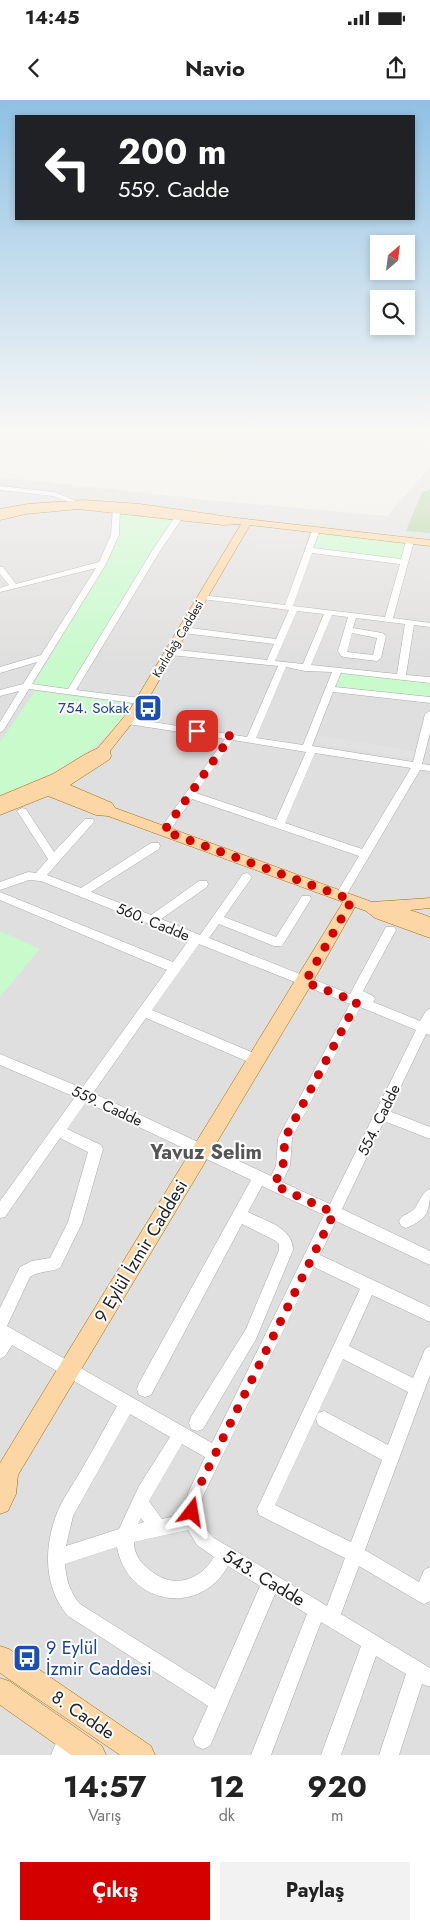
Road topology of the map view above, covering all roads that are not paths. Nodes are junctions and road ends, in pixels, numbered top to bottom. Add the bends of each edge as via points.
1 (32, 508) edge
2 (41, 508) edge
3 (105, 508) edge
4 (133, 508) edge
5 (116, 510) junction
6 (0, 512) edge
7 (0, 517) edge
8 (179, 517) junction
9 (241, 522) junction
10 (316, 530) junction
11 (410, 541) junction
12 (430, 543) edge
13 (308, 550) junction
14 (404, 562) junction
15 (102, 564) junction
16 (0, 569) edge
17 (14, 587) junction
18 (0, 590) edge
19 (202, 597) junction
20 (291, 608) junction
21 (329, 612) junction
22 (353, 615) junction
23 (388, 620) junction
24 (410, 622) junction
25 (430, 625) edge
26 (183, 630) junction
27 (348, 630) junction
28 (278, 642) junction
29 (170, 652) junction
30 (44, 657) junction
31 (270, 664) junction
32 (283, 665) junction
33 (305, 668) junction
34 (0, 670) edge
35 (337, 671) junction
36 (401, 677) junction
37 (430, 680) edge
38 (27, 686) junction
39 (331, 689) junction
40 (70, 692) junction
41 (0, 693) edge
42 (430, 700) edge
43 (140, 701) junction
44 (430, 714) edge
45 (128, 720) junction
46 (0, 729) edge
47 (231, 736) junction
48 (252, 739) junction
49 (309, 749) junction
50 (103, 751) junction
51 (417, 766) junction
52 (91, 768) junction
53 (430, 768) edge
54 (49, 786) junction
55 (190, 795) junction
56 (92, 800) junction
57 (0, 801) edge
58 (0, 810) edge
59 (22, 811) dead end
60 (109, 811) junction
61 (89, 821) dead end
62 (278, 825) junction
63 (164, 831) junction
64 (155, 846) dead end
65 (365, 854) junction
66 (54, 860) junction
67 (39, 876) junction
68 (247, 877) dead end
69 (203, 884) dead end
70 (0, 886) edge
71 (82, 893) junction
72 (0, 896) edge
73 (346, 898) junction
74 (306, 899) dead end
75 (430, 903) edge
76 (378, 907) junction
77 (217, 919) junction
78 (150, 921) junction
79 (430, 923) edge
80 (390, 930) dead end
81 (430, 932) edge
82 (199, 939) junction
83 (175, 968) junction
84 (305, 982) junction
85 (357, 1002) junction
86 (144, 1012) junction
87 (428, 1023) edge
88 (0, 1059) edge
89 (257, 1060) junction
90 (84, 1095) junction
91 (382, 1114) junction
92 (58, 1130) junction
93 (430, 1133) edge
94 (202, 1151) junction
95 (259, 1178) junction
96 (274, 1185) junction
97 (430, 1195) edge
98 (0, 1212) edge
99 (334, 1213) junction
100 (239, 1215) junction
101 (406, 1221) dead end
102 (430, 1258) edge
103 (312, 1259) junction
104 (369, 1286) junction
105 (430, 1315) edge
106 (3, 1330) edge
107 (340, 1350) junction
108 (0, 1351) edge
109 (430, 1354) edge
110 (69, 1369) junction
111 (145, 1388) dead end
112 (417, 1388) junction
113 (127, 1403) junction
114 (324, 1419) dead end
115 (197, 1423) dead end
116 (174, 1443) dead end
117 (215, 1454) junction
118 (392, 1456) junction
119 (3, 1474) edge
120 (0, 1503) edge
121 (140, 1503) junction
122 (193, 1520) junction
123 (158, 1528) junction
124 (126, 1535) junction
125 (225, 1554) junction
126 (356, 1554) junction
127 (57, 1558) junction
128 (430, 1576) edge
129 (270, 1582) junction
130 (324, 1614) junction
131 (371, 1643) junction
132 (0, 1658) edge
133 (423, 1674) edge
134 (0, 1690) edge
135 (219, 1702) junction
136 (203, 1739) dead end
137 (65, 1746) edge
138 (92, 1755) edge
139 (142, 1755) edge
140 (261, 1755) edge
141 (331, 1755) edge
142 (389, 1755) edge

1 - 6 main road
2 - 7 main road
3 - 5 main road
4 - 9 main road
5 - 8 main road
5 - 15 street via 115,535
8 - 9 main road
8 - 40 street
9 - 10 main road
9 - 19 main road, Karlıdağ Caddesi
10 - 11 main road
10 - 13 street
11 - 12 main road
11 - 14 street
13 - 14 street
13 - 20 street
14 - 23 street
15 - 17 street
15 - 30 street
16 - 17 street
17 - 18 street
19 - 20 street
19 - 26 main road, Karlıdağ Caddesi
20 - 21 street
20 - 28 street
21 - 22 street
21 - 33 street
22 - 23 street
22 - 27 street
23 - 24 street
24 - 25 street
24 - 36 street
26 - 28 street
26 - 29 main road, Karlıdağ Caddesi
27 - 27 street via 344,654 372,659 379,656 382,636
28 - 31 street
29 - 31 street
29 - 43 main road, Karlıdağ Caddesi
30 - 34 street
30 - 38 street
31 - 32 street
32 - 33 street
32 - 48 street
33 - 35 street
35 - 36 street
35 - 39 street
36 - 37 street
38 - 40 street
38 - 41 street
38 - 46 street
39 - 42 street
39 - 49 street
40 - 43 street
43 - 45 main road, Karlıdağ Caddesi
44 - 51 street
45 - 47 street
45 - 50 main road, Karlıdağ Caddesi
47 - 48 street
47 - 55 street
48 - 49 street
49 - 51 street
49 - 62 street
50 - 52 main road, Karlıdağ Caddesi via 105,756
50 - 54 main road, Karlıdağ Caddesi via 95,752
51 - 53 street
51 - 65 street
52 - 54 main road, Karlıdağ Caddesi
52 - 56 main road via 87,784
54 - 56 main road
54 - 57 main road, Karlıdağ Caddesi
54 - 58 main road, Karlıdağ Caddesi
54 - 60 main road via 101,812
55 - 62 street
55 - 63 street
56 - 60 main road via 107,806
59 - 66 street
60 - 63 main road
61 - 66 street
62 - 65 street
63 - 73 main road
64 - 71 street
65 - 73 street
66 - 67 street
67 - 70 street via 28,876
67 - 71 street, 560. Cadde
68 - 77 street
69 - 78 street
71 - 78 street, 560. Cadde
72 - 83 street
73 - 76 main road
73 - 84 main road, 9 Eylül İzmir Caddesi
74 - 77 street via 278,943
75 - 76 main road
76 - 79 main road
76 - 81 main road via 380,914
77 - 82 street
78 - 82 street, 560. Cadde
80 - 87 street via 356,994
82 - 83 street
82 - 84 street, 560. Cadde
83 - 86 street
84 - 85 street
84 - 89 main road, 9 Eylül İzmir Caddesi
85 - 87 street
85 - 96 street via 285,1138 283,1166
86 - 89 street
86 - 90 street
87 - 91 street, 554. Cadde
88 - 90 street, 559. Cadde
89 - 94 main road, 9 Eylül İzmir Caddesi
90 - 92 street
90 - 94 street, 559. Cadde
91 - 93 street
91 - 99 street, 554. Cadde
92 - 98 street
92 - 106 street via 96,1149 75,1223 55,1263 29,1268 25,1272
94 - 95 street, 559. Cadde
94 - 110 main road, 9 Eylül İzmir Caddesi
95 - 96 street, 559. Cadde
95 - 100 street
96 - 99 street, 559. Cadde
97 - 101 street via 418,1215
99 - 102 street, 559. Cadde
99 - 103 street
100 - 111 street
100 - 115 street via 281,1236 286,1242 286,1250 251,1334
103 - 104 street
103 - 117 street
104 - 105 street
104 - 107 street
106 - 108 street
106 - 110 street
107 - 112 street
107 - 126 street via 265,1510
109 - 112 street
110 - 113 street
110 - 119 main road, 9 Eylül İzmir Caddesi
112 - 118 street
113 - 117 street
113 - 127 street via 67,1511 61,1527
114 - 118 street
116 - 121 street
117 - 122 street via 193,1500
118 - 126 street
119 - 120 main road, 9 Eylül İzmir Caddesi via 5,1494
121 - 123 street
121 - 124 street
122 - 123 street
122 - 125 street, 543. Cadde via 204,1540
123 - 124 street
124 - 125 street via 126,1552 135,1569 166,1590 185,1590 206,1581 218,1570
124 - 127 street
125 - 129 street, 543. Cadde
126 - 128 street via 424,1595
126 - 130 street
127 - 135 street via 60,1585 70,1607
129 - 130 street, 543. Cadde
129 - 135 street
130 - 131 street, 543. Cadde
130 - 140 street
131 - 133 street, 543. Cadde
131 - 141 street
132 - 139 main road, 8. Cadde
133 - 142 street
134 - 137 main road, 8. Cadde
135 - 136 street
137 - 138 main road, 8. Cadde

